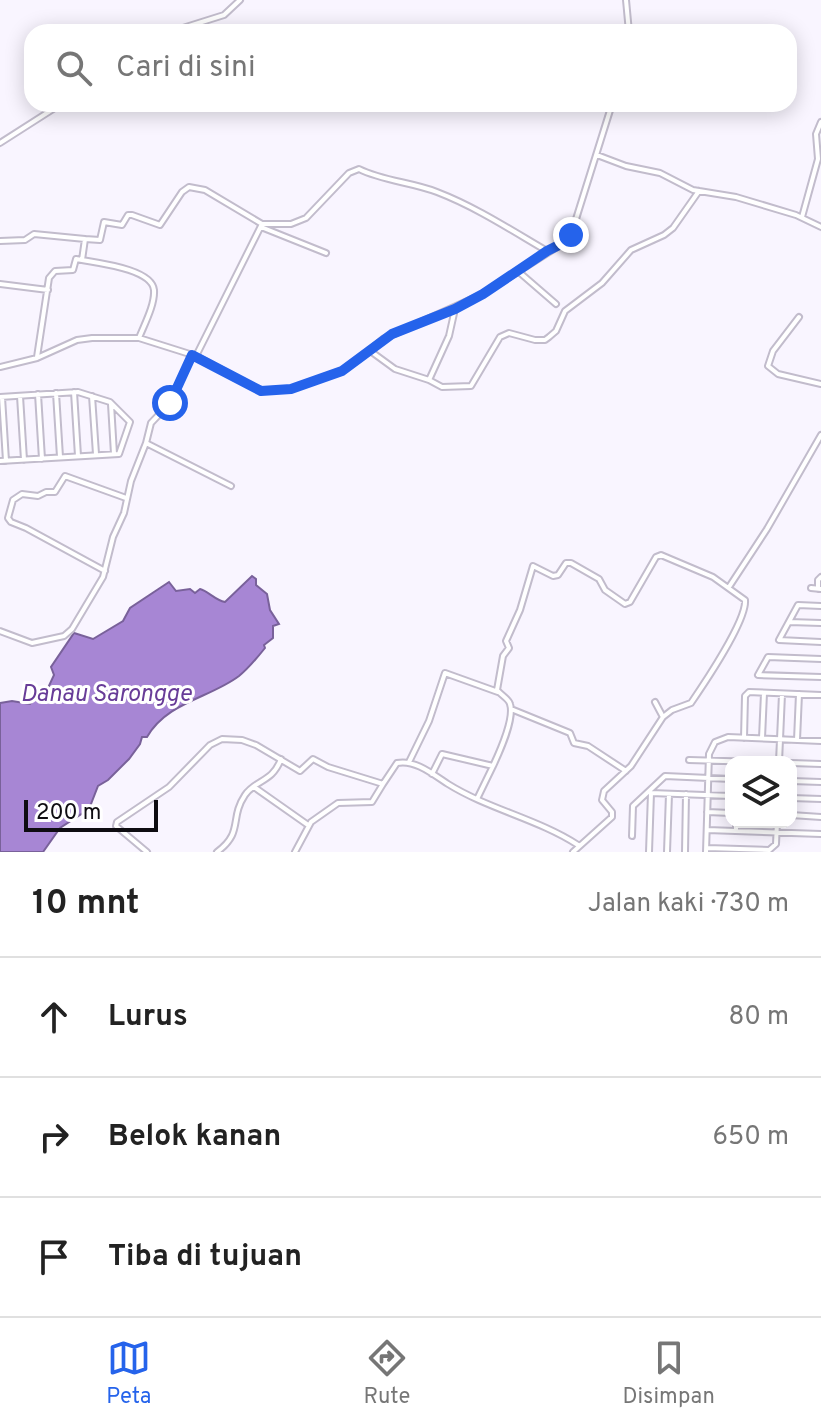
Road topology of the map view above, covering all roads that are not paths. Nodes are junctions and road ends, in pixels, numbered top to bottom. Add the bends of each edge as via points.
1 (240, 0) edge
2 (626, 0) edge
3 (195, 24) edge
4 (628, 24) edge
5 (48, 112) edge
6 (610, 112) edge
7 (821, 122) edge
8 (0, 143) edge
9 (597, 155) junction
10 (819, 159) edge
11 (699, 191) junction
12 (801, 217) junction
13 (262, 226) junction
14 (821, 227) edge
15 (85, 239) junction
16 (0, 241) edge
17 (547, 251) junction
18 (326, 253) dead end
19 (82, 260) junction
20 (519, 272) junction
21 (0, 284) edge
22 (48, 290) junction
23 (556, 304) dead end
24 (455, 309) junction
25 (799, 317) dead end
26 (139, 338) junction
27 (369, 350) junction
28 (194, 356) junction
29 (37, 358) junction
30 (0, 367) edge
31 (429, 380) junction
32 (821, 384) edge
33 (74, 392) junction
34 (56, 393) junction
35 (38, 394) junction
36 (20, 396) junction
37 (92, 396) junction
38 (1, 397) edge
39 (110, 402) junction
40 (821, 435) edge
41 (146, 443) junction
42 (114, 454) junction
43 (96, 455) junction
44 (78, 456) junction
45 (60, 457) junction
46 (42, 459) junction
47 (24, 460) junction
48 (3, 461) edge
49 (231, 486) dead end
50 (126, 498) junction
51 (105, 571) junction
52 (821, 577) edge
53 (729, 587) junction
54 (811, 588) dead end
55 (820, 589) edge
56 (821, 606) edge
57 (789, 622) junction
58 (821, 623) edge
59 (0, 631) edge
60 (821, 642) edge
61 (821, 659) edge
62 (821, 677) edge
63 (498, 692) junction
64 (764, 693) junction
65 (782, 694) junction
66 (799, 694) junction
67 (821, 695) edge
68 (655, 702) dead end
69 (511, 709) junction
70 (663, 717) junction
71 (744, 738) junction
72 (762, 739) junction
73 (780, 739) junction
74 (797, 740) junction
75 (821, 741) edge
76 (779, 756) edge
77 (281, 759) junction
78 (689, 760) dead end
79 (709, 760) junction
80 (725, 761) edge
81 (409, 762) junction
82 (797, 763) edge
83 (821, 764) edge
84 (493, 766) junction
85 (626, 771) junction
86 (432, 774) junction
87 (708, 778) junction
88 (725, 779) edge
89 (797, 781) edge
90 (821, 782) edge
91 (383, 784) junction
92 (254, 787) junction
93 (669, 794) junction
94 (686, 794) junction
95 (708, 795) junction
96 (725, 796) edge
97 (797, 798) edge
98 (477, 799) junction
99 (821, 799) edge
100 (707, 812) junction
101 (725, 813) edge
102 (797, 815) edge
103 (821, 817) edge
104 (309, 825) junction
105 (776, 828) edge
106 (707, 830) junction
107 (736, 831) joint
108 (776, 833) junction
109 (821, 834) edge
110 (632, 836) dead end
111 (578, 845) junction
112 (706, 850) edge
113 (768, 851) edge
114 (147, 852) edge
115 (217, 852) edge
116 (295, 852) edge
117 (573, 852) edge
118 (649, 852) edge
119 (667, 852) edge
120 (685, 852) edge

1 - 3 street via 224,15
2 - 4 street
5 - 8 street
6 - 9 street
7 - 10 street via 816,134
9 - 11 street
9 - 17 street via 571,235
10 - 12 street
11 - 12 street
11 - 31 street via 673,228 631,250 602,283 565,311 545,340 504,335 471,386 445,387
12 - 14 street
13 - 15 street via 205,190 189,187 160,225 130,215 122,225 103,223 100,240
13 - 17 street via 300,222 359,169 437,192
13 - 18 street
13 - 28 street
15 - 16 street via 34,234 25,240
15 - 19 street
17 - 20 street
19 - 22 street via 76,259 72,270 55,271
19 - 26 street via 131,271 152,284
20 - 23 street
20 - 24 street
21 - 22 street
22 - 29 street
24 - 27 street via 392,334
24 - 31 street
25 - 32 street via 768,366 778,374
26 - 28 street
26 - 29 street via 77,340
27 - 28 street via 342,371 266,392
27 - 31 street via 395,369
28 - 41 street via 170,403 151,423
29 - 30 street
33 - 34 street
33 - 37 street
33 - 44 street
34 - 35 street
34 - 45 street
35 - 36 street
35 - 46 street
36 - 38 street
36 - 47 street
37 - 39 street
37 - 43 street
38 - 48 street
39 - 42 street
39 - 42 street via 130,422 119,454
40 - 53 street
41 - 49 street
41 - 50 street
42 - 43 street
43 - 44 street
44 - 45 street
45 - 46 street
46 - 47 street
47 - 48 street
50 - 51 street
50 - 51 street via 65,476 55,492 22,494 8,518
51 - 59 street via 68,634 32,643
52 - 55 street
53 - 63 street via 661,555 625,604 599,579 571,563 553,576 533,566 506,641 509,648
53 - 70 street via 746,604 738,624 691,703
54 - 55 street
56 - 57 street via 798,605
57 - 58 street
57 - 60 street via 779,640
61 - 62 street via 768,657 758,675
63 - 69 street
63 - 81 street via 445,673
64 - 65 street
64 - 71 street via 745,696
64 - 72 street
65 - 66 street
65 - 73 street
66 - 67 street
66 - 74 street
68 - 70 street
69 - 84 street
69 - 85 street via 570,733 574,743
70 - 85 street
71 - 72 street
71 - 79 street via 715,742
72 - 73 street
73 - 74 street
73 - 76 street
74 - 75 street
77 - 91 street via 300,771 313,759
77 - 92 street via 273,774
77 - 114 street via 242,740 214,742 169,787 117,822
78 - 79 street
79 - 80 street
79 - 87 street
81 - 86 street
81 - 91 street via 397,763
82 - 83 street
84 - 86 street via 442,754
84 - 98 street
85 - 111 street via 602,793 612,817
86 - 98 street
87 - 88 street
87 - 95 street
87 - 110 street via 665,776 633,806
89 - 90 street
91 - 104 street via 372,802 338,803
92 - 104 street
92 - 115 street via 240,806 231,842
93 - 94 street
93 - 118 street via 651,793
93 - 119 street
94 - 95 street
94 - 120 street
95 - 96 street
95 - 100 street
97 - 99 street
98 - 111 street
100 - 101 street
100 - 106 street
102 - 103 street
104 - 116 street
105 - 108 street
106 - 107 street
106 - 112 street
107 - 108 street
108 - 109 street
108 - 113 street via 776,844
111 - 117 street
112 - 113 street

